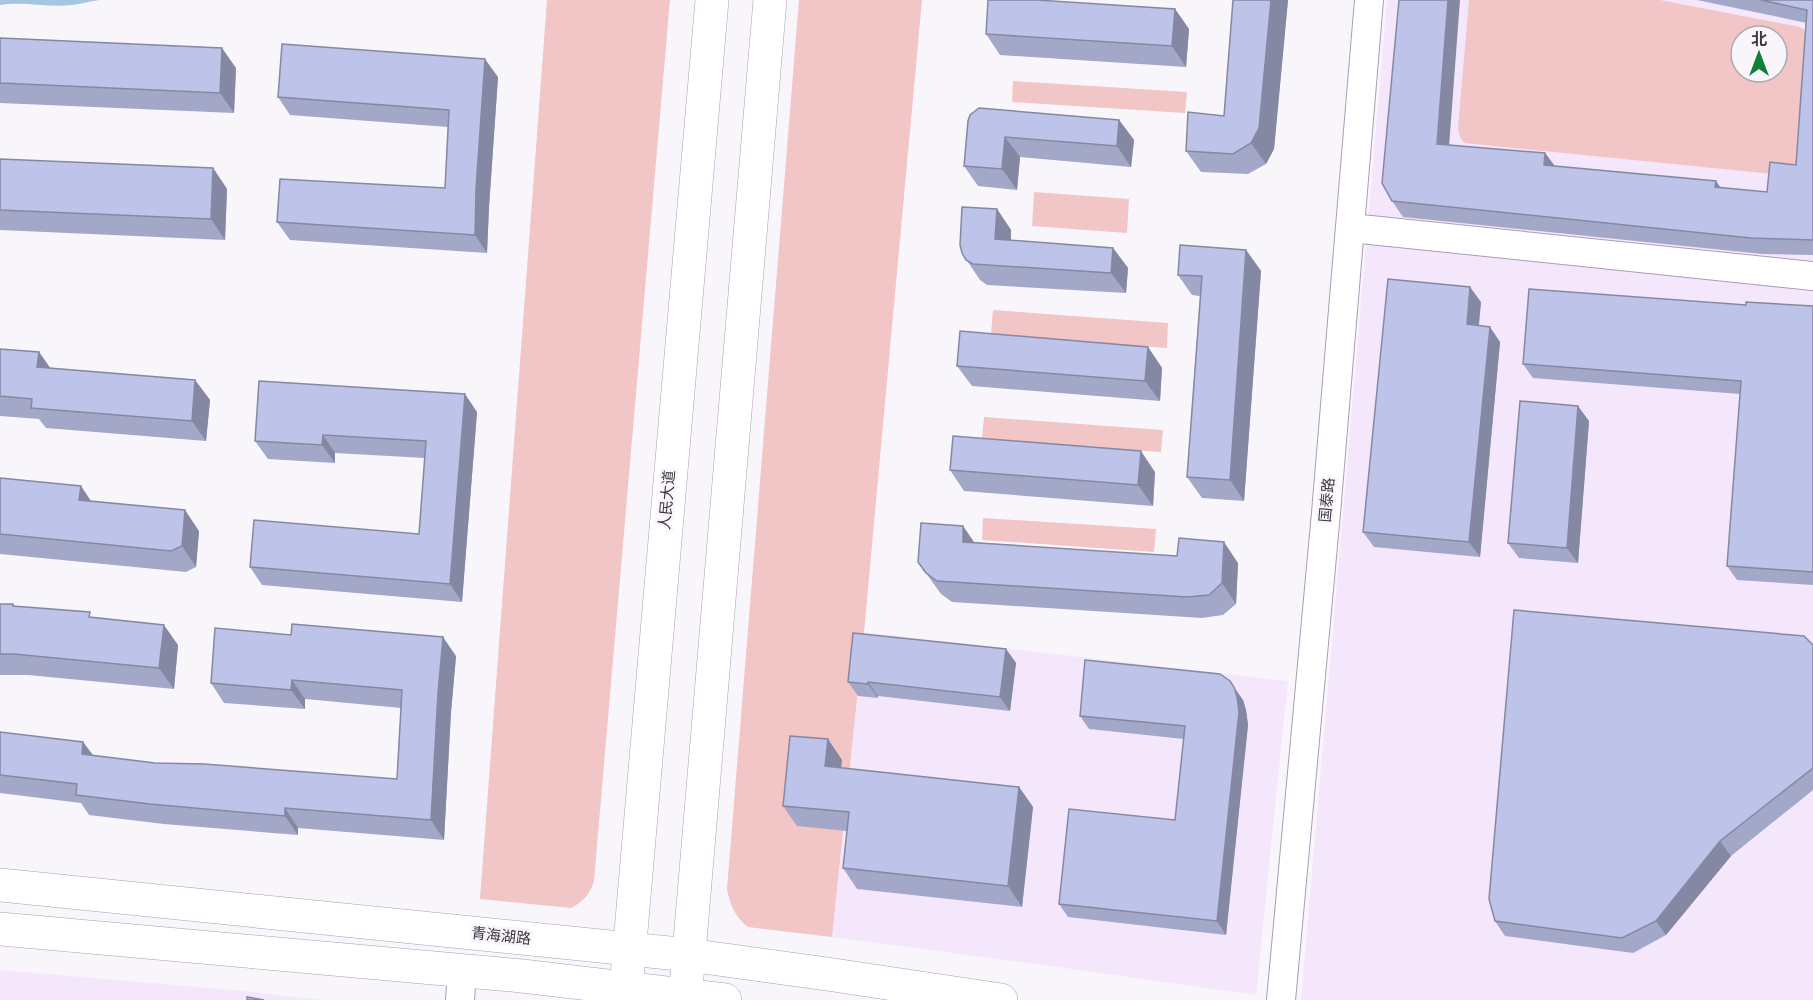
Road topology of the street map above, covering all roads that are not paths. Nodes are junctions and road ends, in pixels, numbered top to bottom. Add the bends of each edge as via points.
1 (712, 0) edge
2 (770, 0) edge
3 (1369, 0) edge
4 (1351, 228) junction
5 (1813, 276) edge
6 (0, 885) edge
7 (0, 929) edge
8 (628, 949) junction
9 (689, 955) junction
10 (461, 985) edge
11 (626, 994) edge
12 (685, 997) edge
13 (725, 1000) edge
14 (1001, 1000) edge
15 (1281, 1000) edge

1 - 8 main road, 人民大道
2 - 9 main road
3 - 4 street, 国泰路
4 - 5 street
4 - 15 street, 国泰路
6 - 8 main road, 青海湖路
7 - 10 main road
8 - 9 main road, 青海湖路
8 - 11 main road, 人民大道
9 - 12 main road
9 - 14 main road, 青海湖路
10 - 11 main road
11 - 12 main road
12 - 13 main road

